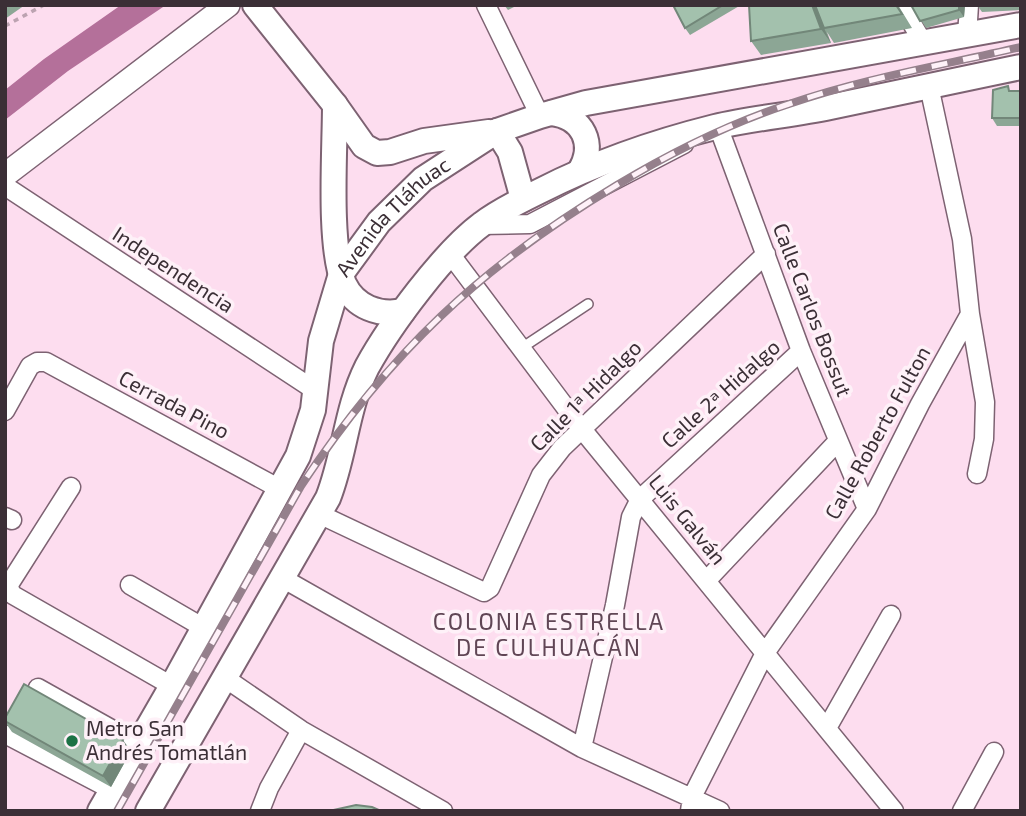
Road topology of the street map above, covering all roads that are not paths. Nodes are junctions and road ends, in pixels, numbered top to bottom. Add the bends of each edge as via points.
1 (228, 5) edge
2 (255, 5) edge
3 (486, 5) edge
4 (901, 5) edge
5 (969, 5) edge
6 (1021, 25) edge
7 (967, 36) junction
8 (924, 44) junction
9 (1021, 67) edge
10 (929, 86) junction
11 (335, 105) junction
12 (546, 114) junction
13 (718, 126) junction
14 (497, 131) junction
15 (580, 171) junction
16 (5, 175) edge
17 (5, 186) edge
18 (523, 199) junction
19 (480, 225) junction
20 (766, 254) junction
21 (451, 255) junction
22 (341, 274) junction
23 (588, 304) dead end
24 (403, 312) junction
25 (970, 314) junction
26 (520, 349) junction
27 (801, 351) junction
28 (316, 391) junction
29 (5, 411) edge
30 (581, 428) junction
31 (838, 441) junction
32 (977, 474) dead end
33 (71, 487) dead end
34 (280, 489) junction
35 (640, 499) junction
36 (867, 509) junction
37 (319, 514) junction
38 (282, 578) junction
39 (707, 580) junction
40 (130, 585) dead end
41 (891, 615) dead end
42 (204, 628) junction
43 (765, 653) junction
44 (225, 678) junction
45 (172, 686) junction
46 (38, 688) edge
47 (827, 728) junction
48 (301, 730) junction
49 (7, 735) edge
50 (138, 744) junction
51 (582, 748) junction
52 (994, 752) dead end
53 (106, 800) edge
54 (691, 804) edge
55 (148, 811) edge
56 (260, 811) edge
57 (443, 811) edge
58 (720, 811) edge
59 (894, 811) edge
60 (962, 811) edge

1 - 16 street
2 - 11 main road
3 - 12 street
4 - 8 street
5 - 7 street
6 - 7 main road, Avenida Tláhuac
7 - 8 main road, Avenida Tláhuac
8 - 12 main road, Avenida Tláhuac via 586,103
9 - 10 main road
10 - 13 main road
10 - 25 street via 962,239
11 - 14 main road via 365,146 377,153
11 - 22 main road via 336,243
12 - 14 main road, Avenida Tláhuac
12 - 15 main road via 571,118 584,133 588,153
13 - 15 main road
13 - 19 street via 530,224
13 - 20 street, Calle Carlos Bossut
14 - 18 main road via 510,152
14 - 22 main road, Avenida Tláhuac via 423,179 379,222
15 - 18 main road
17 - 28 street, Independencia
18 - 19 main road
19 - 21 main road
20 - 27 street, Calle Carlos Bossut
20 - 30 street, Calle 1ª Hidalgo
21 - 24 main road
21 - 26 street, Luis Galván
22 - 24 main road via 351,295 368,309
22 - 28 main road, Avenida Tláhuac via 321,341
23 - 26 lane
24 - 37 main road via 359,384 334,482
25 - 32 street via 985,402
25 - 36 street, Calle Roberto Fulton
26 - 30 street, Luis Galván
27 - 31 street, Calle Carlos Bossut
27 - 35 street, Calle 2ª Hidalgo
28 - 34 main road, Avenida Tláhuac via 305,438
29 - 34 street, Cerrada Pino via 30,366 46,362
30 - 35 street, Luis Galván
30 - 37 street, Calle 1ª Hidalgo via 541,475 484,592
31 - 36 street, Calle Carlos Bossut
31 - 39 street
33 - 45 street via 9,589
34 - 42 main road, Avenida Tláhuac
35 - 39 street, Luis Galván
35 - 51 street via 631,517
36 - 43 street, Calle Roberto Fulton
37 - 38 main road
38 - 44 main road
38 - 51 street
39 - 43 street, Luis Galván
40 - 42 street
41 - 47 street
42 - 45 main road, Avenida Tláhuac
43 - 47 street, Luis Galván
43 - 54 street, Calle Roberto Fulton
44 - 48 street
44 - 55 main road
45 - 50 main road, Avenida Tláhuac
46 - 50 street
47 - 59 street, Luis Galván
48 - 56 street
48 - 57 street
49 - 53 street
50 - 53 main road, Avenida Tláhuac
51 - 54 street
52 - 60 street
54 - 58 street

